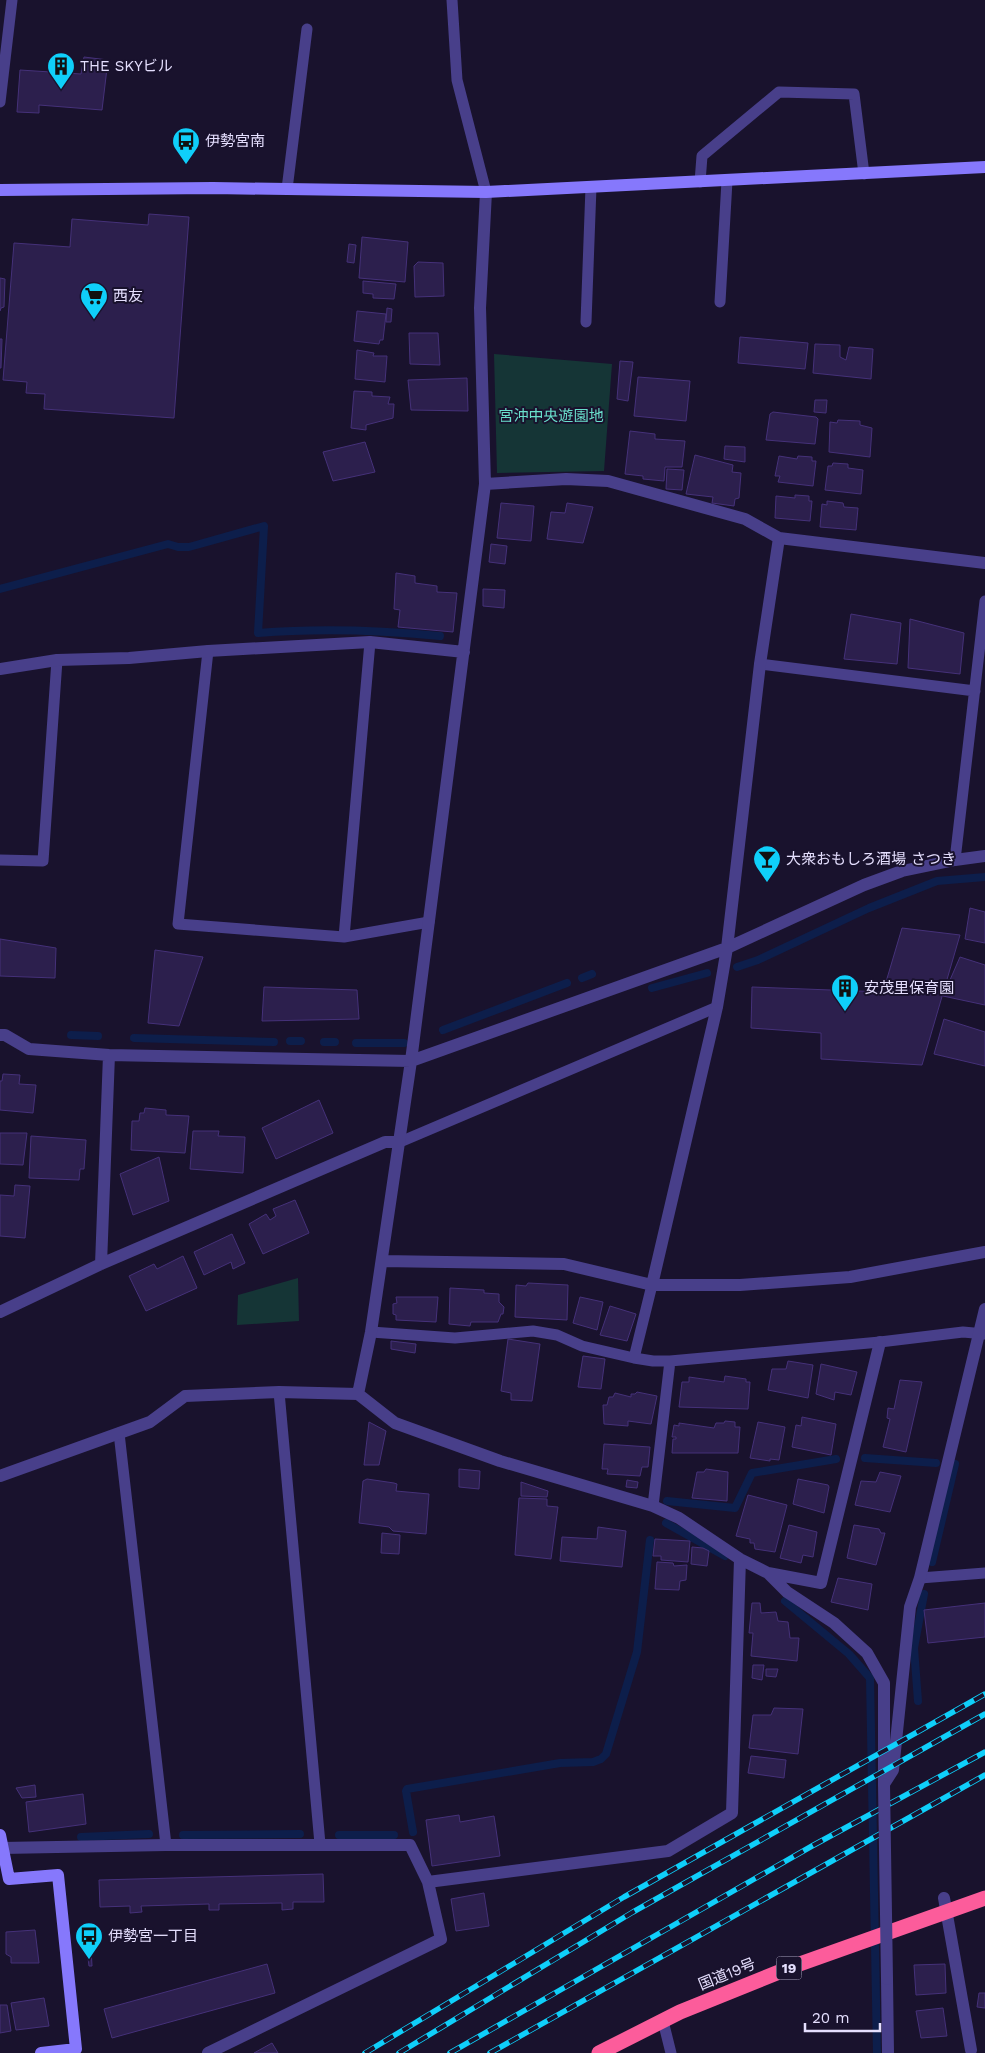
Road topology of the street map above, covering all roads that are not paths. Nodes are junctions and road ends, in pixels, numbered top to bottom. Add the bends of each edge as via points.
1 (12, 0) edge
2 (452, 0) edge
3 (307, 29) dead end
4 (0, 102) edge
5 (985, 167) edge
6 (864, 174) junction
7 (726, 181) junction
8 (700, 182) junction
9 (591, 187) junction
10 (286, 189) junction
11 (0, 190) edge
12 (486, 192) junction
13 (720, 302) dead end
14 (586, 322) dead end
15 (485, 484) junction
16 (779, 538) junction
17 (985, 563) edge
18 (985, 601) edge
19 (370, 642) junction
20 (208, 651) junction
21 (464, 652) junction
22 (57, 660) junction
23 (760, 664) junction
24 (0, 669) edge
25 (975, 691) junction
26 (985, 856) edge
27 (0, 860) edge
28 (955, 860) junction
29 (429, 922) junction
30 (344, 937) junction
31 (727, 948) junction
32 (717, 1007) junction
33 (0, 1035) edge
34 (108, 1055) junction
35 (411, 1061) junction
36 (400, 1142) junction
37 (985, 1252) edge
38 (382, 1262) junction
39 (101, 1264) junction
40 (652, 1286) junction
41 (985, 1309) edge
42 (0, 1312) edge
43 (371, 1332) junction
44 (982, 1334) edge
45 (880, 1342) junction
46 (634, 1358) junction
47 (670, 1361) junction
48 (279, 1392) junction
49 (358, 1394) junction
50 (119, 1433) junction
51 (0, 1476) edge
52 (653, 1506) junction
53 (740, 1559) junction
54 (768, 1573) junction
55 (985, 1574) edge
56 (920, 1578) junction
57 (884, 1784) junction
58 (0, 1835) edge
59 (320, 1844) junction
60 (166, 1845) junction
61 (1, 1848) edge
62 (428, 1882) junction
63 (985, 1898) edge
64 (945, 1905) junction
65 (663, 2021) junction
66 (971, 2050) dead end
67 (77, 2051) edge
68 (41, 2053) edge
69 (208, 2053) edge
70 (599, 2053) edge
71 (671, 2053) edge
72 (888, 2053) edge

1 - 4 lane
2 - 12 lane via 457,80
3 - 10 lane
5 - 6 street
6 - 7 street
6 - 8 lane via 854,94 779,92 702,156
7 - 8 street
7 - 13 lane
8 - 9 street
9 - 12 street
9 - 14 lane
10 - 11 street
10 - 12 street
12 - 15 street via 480,308
15 - 16 street via 566,479 608,481 745,519
15 - 21 street
16 - 17 street
16 - 23 street
18 - 25 lane
19 - 20 street
19 - 21 street
19 - 30 lane
20 - 22 street
20 - 30 lane via 178,924
21 - 29 street
22 - 24 street
22 - 27 lane via 43,861
23 - 25 lane
23 - 31 street
25 - 28 lane
26 - 28 street
28 - 31 street via 902,871 864,885
29 - 30 lane
29 - 35 street
31 - 32 street
31 - 35 street
32 - 36 lane
32 - 40 street
33 - 34 street via 29,1049
34 - 35 street
34 - 39 street
35 - 36 street
36 - 38 street
36 - 39 street via 384,1142
37 - 40 street via 850,1277
38 - 40 street via 564,1264
38 - 43 street
39 - 42 street
40 - 46 lane
41 - 44 street
43 - 46 lane via 455,1338 533,1332 557,1335 582,1346
43 - 49 street
44 - 45 lane via 963,1332
44 - 56 street
45 - 47 lane
45 - 54 street via 821,1583
46 - 47 lane
47 - 52 lane
48 - 49 street
48 - 50 street via 185,1396 150,1422
48 - 59 lane
49 - 52 street via 395,1423 500,1461
50 - 51 street
50 - 60 lane
52 - 53 street via 679,1518
53 - 54 street
53 - 62 street via 732,1813 668,1851
54 - 57 street via 786,1592 834,1623 867,1652 884,1683
55 - 56 lane
56 - 57 street via 910,1607 893,1770
57 - 72 street, bridge
58 - 61 street
59 - 60 street
59 - 62 street via 410,1845
60 - 61 street
61 - 67 street via 9,1879 58,1875
62 - 69 street via 441,1939
63 - 64 highway, 国道19号 / 19
64 - 65 highway, 国道19号 / 19
64 - 66 street
65 - 70 highway, 国道19号 / 19
65 - 71 lane
67 - 68 street

